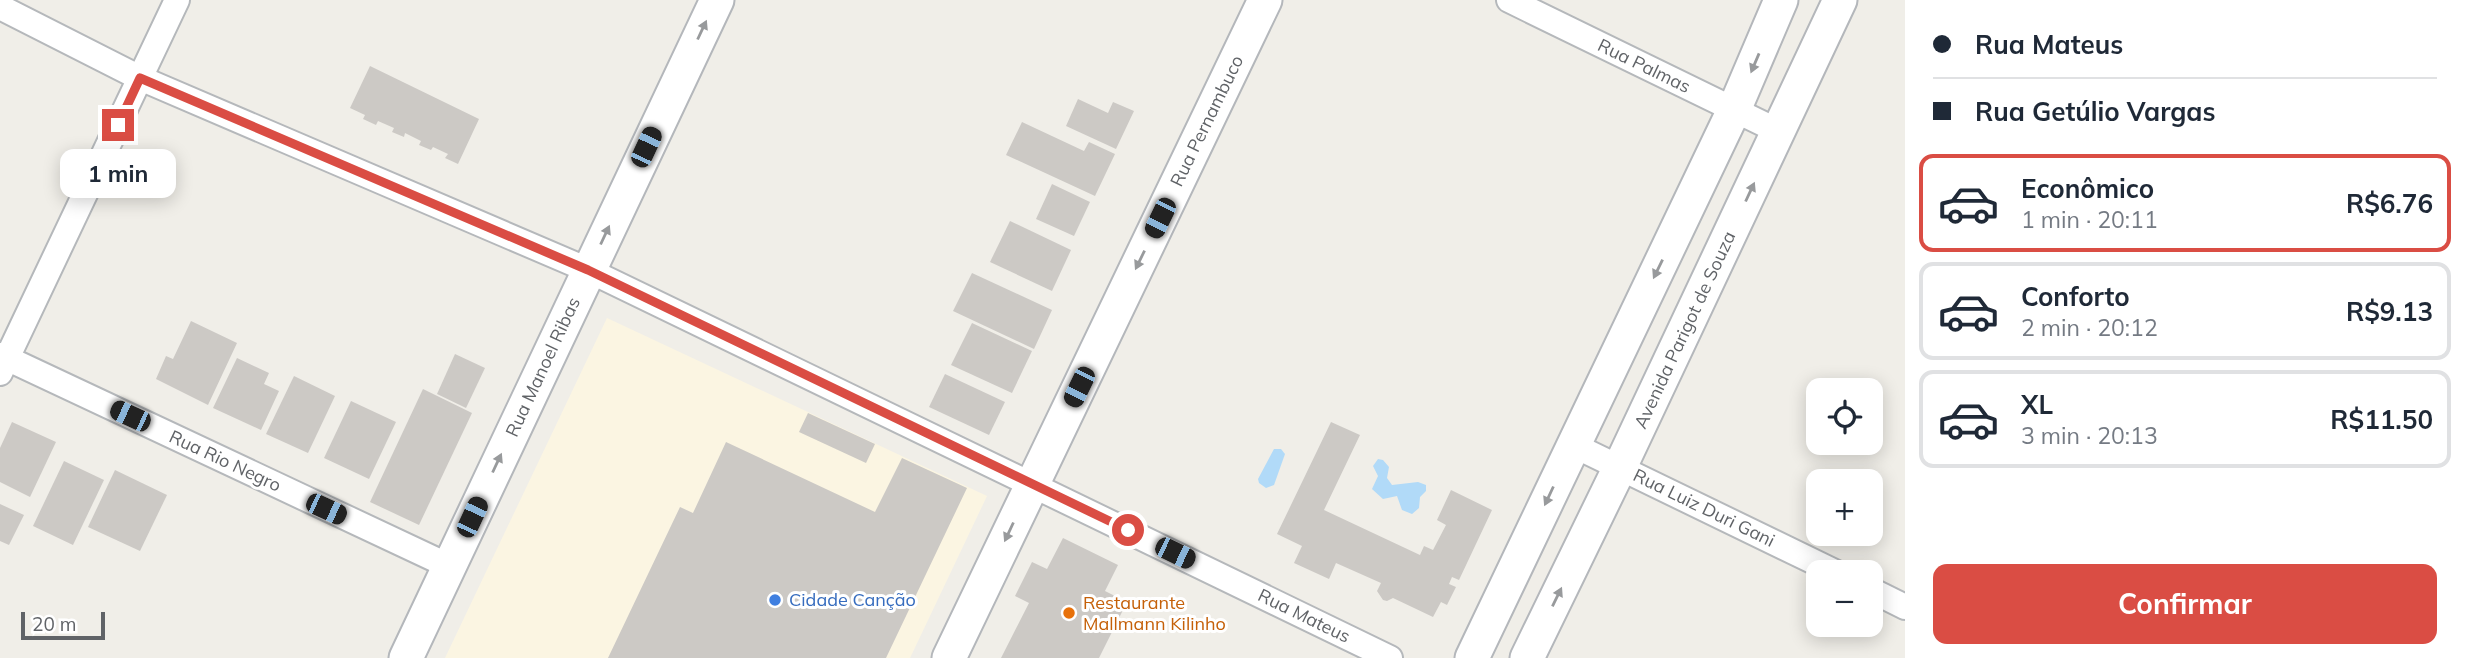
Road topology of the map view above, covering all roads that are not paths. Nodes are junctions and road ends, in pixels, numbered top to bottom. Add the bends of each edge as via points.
1 (177, 0) edge
2 (716, 0) edge
3 (1265, 0) edge
4 (1509, 0) edge
5 (1782, 0) edge
6 (1840, 0) edge
7 (0, 7) edge
8 (140, 78) junction
9 (1734, 110) junction
10 (1778, 131) junction
11 (588, 270) junction
12 (2, 362) edge
13 (1573, 445) junction
14 (1620, 467) junction
15 (1032, 484) junction
16 (1810, 560) edge
17 (449, 566) junction
18 (1883, 596) edge
19 (1905, 607) edge
20 (406, 658) edge
21 (949, 658) edge
22 (1390, 658) edge
23 (1472, 658) edge
24 (1527, 658) edge

1 - 8 street
11 -> 2 street, Rua Manoel Ribas
3 -> 15 street, Rua Pernambuco
4 - 9 street, Rua Palmas
5 -> 9 street
6 - 10 street, Avenida Parigot de Souza
7 - 8 street, Rua Mateus
8 - 11 street, Rua Mateus
8 - 12 street
9 - 10 street, Rua Palmas
9 -> 13 street
14 -> 10 street, Avenida Parigot de Souza
11 - 15 street, Rua Mateus
17 -> 11 street, Rua Manoel Ribas
12 - 17 street, Rua Rio Negro
13 - 14 street, Rua Luiz Duri Gani
13 -> 23 street
14 - 16 street, Rua Luiz Duri Gani
24 -> 14 street, Avenida Parigot de Souza
15 -> 21 street, Rua Pernambuco
15 - 22 street, Rua Mateus
17 - 20 street, Rua Manoel Ribas
18 - 19 street

